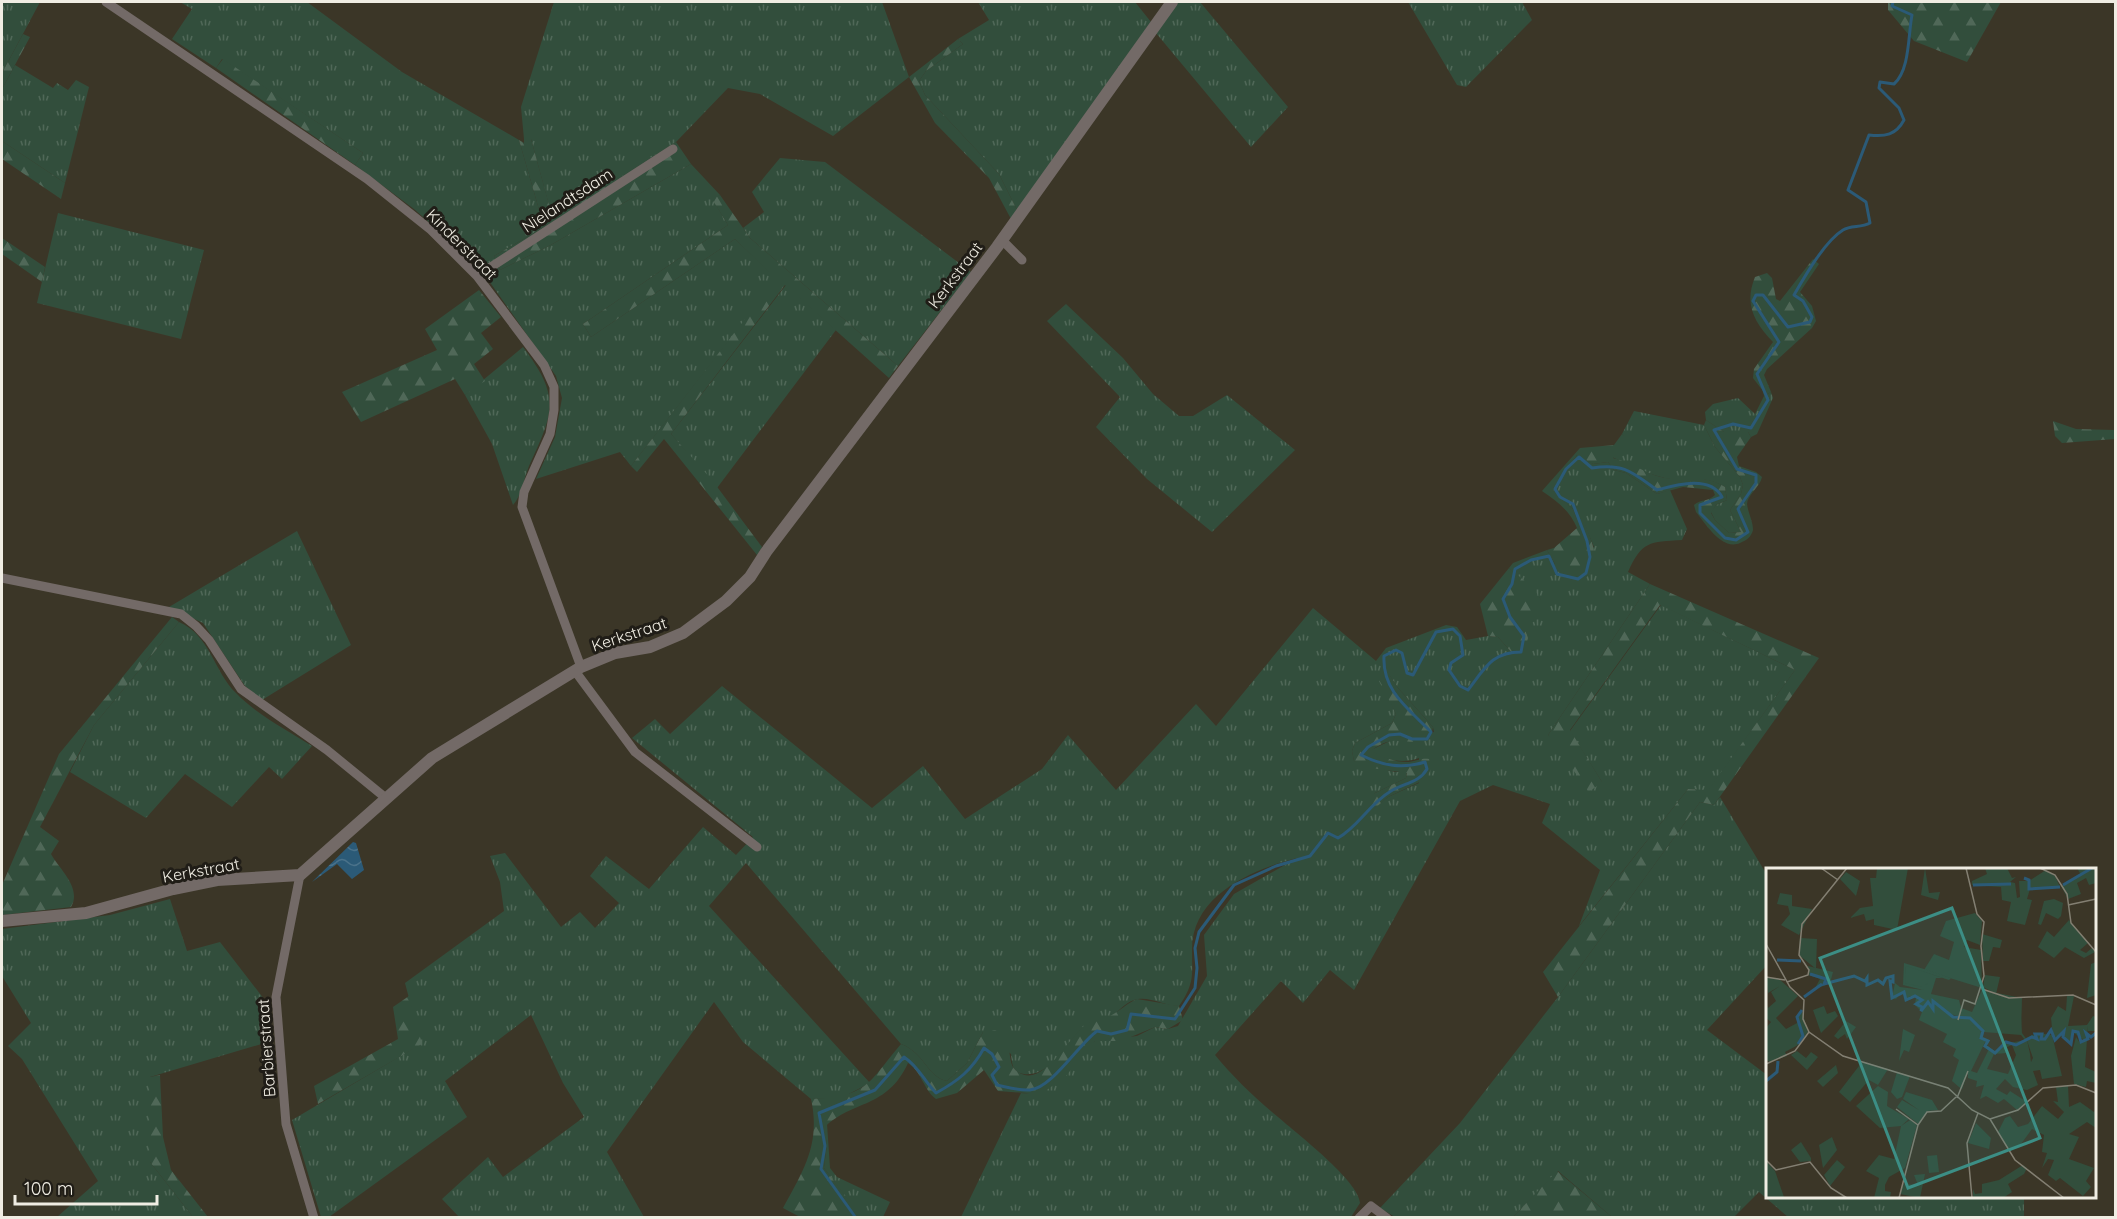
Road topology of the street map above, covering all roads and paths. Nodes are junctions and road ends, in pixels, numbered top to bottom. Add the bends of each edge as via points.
1 (106, 2) edge
2 (1172, 2) edge
3 (673, 149) dead end
4 (1002, 240) junction
5 (1022, 260) dead end
6 (477, 276) junction
7 (2, 578) edge
8 (578, 669) junction
9 (387, 799) junction
10 (757, 847) dead end
11 (300, 875) junction
12 (2, 921) edge
13 (314, 1218) edge
14 (1359, 1218) edge
15 (1387, 1218) edge

1 - 6 street, Kinderstraat via 367,179 431,230
2 - 4 street, Kerkstraat
3 - 6 street, Nielandtsdam
4 - 5 street
4 - 8 street, Kerkstraat via 750,577 726,601 683,633
6 - 8 street, Kinderstraat via 544,365 554,387 550,434 524,492 522,507
7 - 9 street via 181,615 208,640 241,689 327,750
8 - 9 street, Kerkstraat via 432,758
8 - 10 street, Kinderstraat via 635,752
9 - 11 street, Kerkstraat
11 - 12 street, Kerkstraat via 217,880 86,913
11 - 13 street, Barbierstraat via 276,997 286,1124
14 - 15 street via 1371,1206

